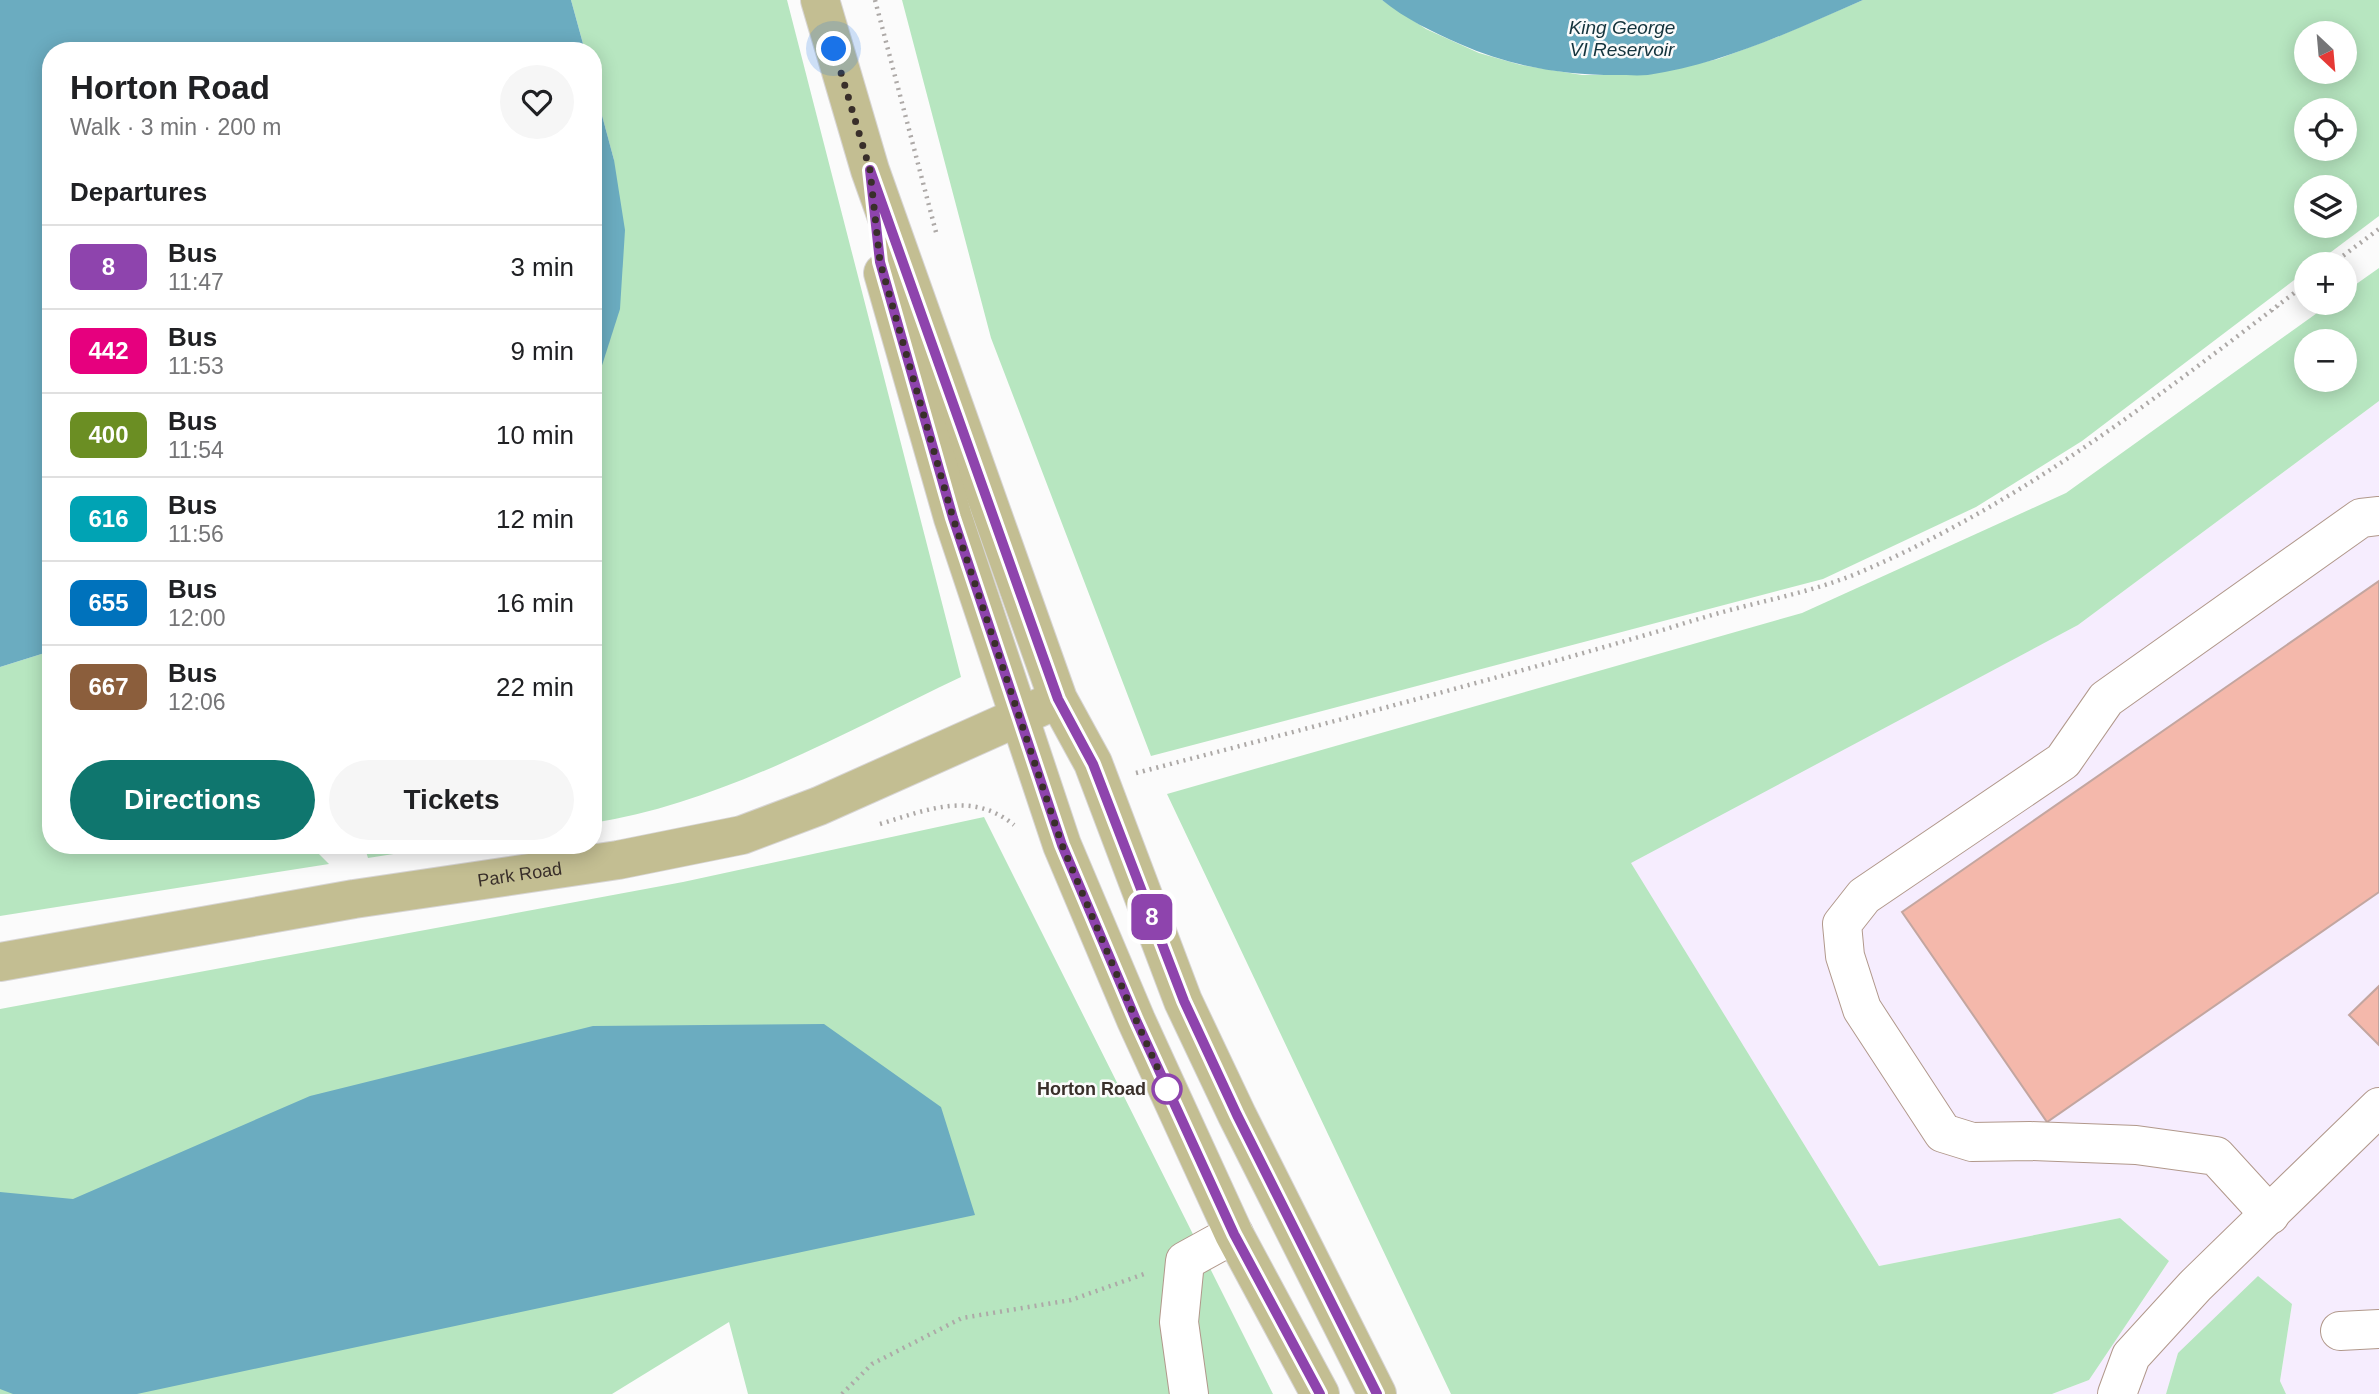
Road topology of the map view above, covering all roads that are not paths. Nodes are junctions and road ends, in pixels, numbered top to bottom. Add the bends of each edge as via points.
1 (820, 0) edge
2 (870, 170) junction
3 (2379, 516) edge
4 (1058, 699) junction
5 (1018, 716) junction
6 (0, 962) edge
7 (2379, 1107) edge
8 (2270, 1215) junction
9 (1234, 1234) junction
10 (2379, 1329) edge
11 (2340, 1331) dead end
12 (1189, 1394) edge
13 (1320, 1394) edge
14 (1377, 1394) edge
15 (2117, 1394) edge

1 - 2 main road
2 - 4 main road
2 - 5 main road via 880,262 953,518
3 - 8 street via 2361,518 2106,699 2063,761 1864,896 1842,923 1845,956 1862,1009 1943,1133 1972,1142 2136,1145 2217,1156
4 - 5 main road, Park Road
4 - 14 main road via 1093,764 1184,1001
5 - 6 main road, Park Road via 819,806 742,835 618,860 354,899
5 - 9 main road via 1068,858
7 - 8 street
8 - 15 street via 2195,1286 2131,1356
9 - 12 street via 1185,1261 1179,1322
9 - 13 main road
10 - 11 street

